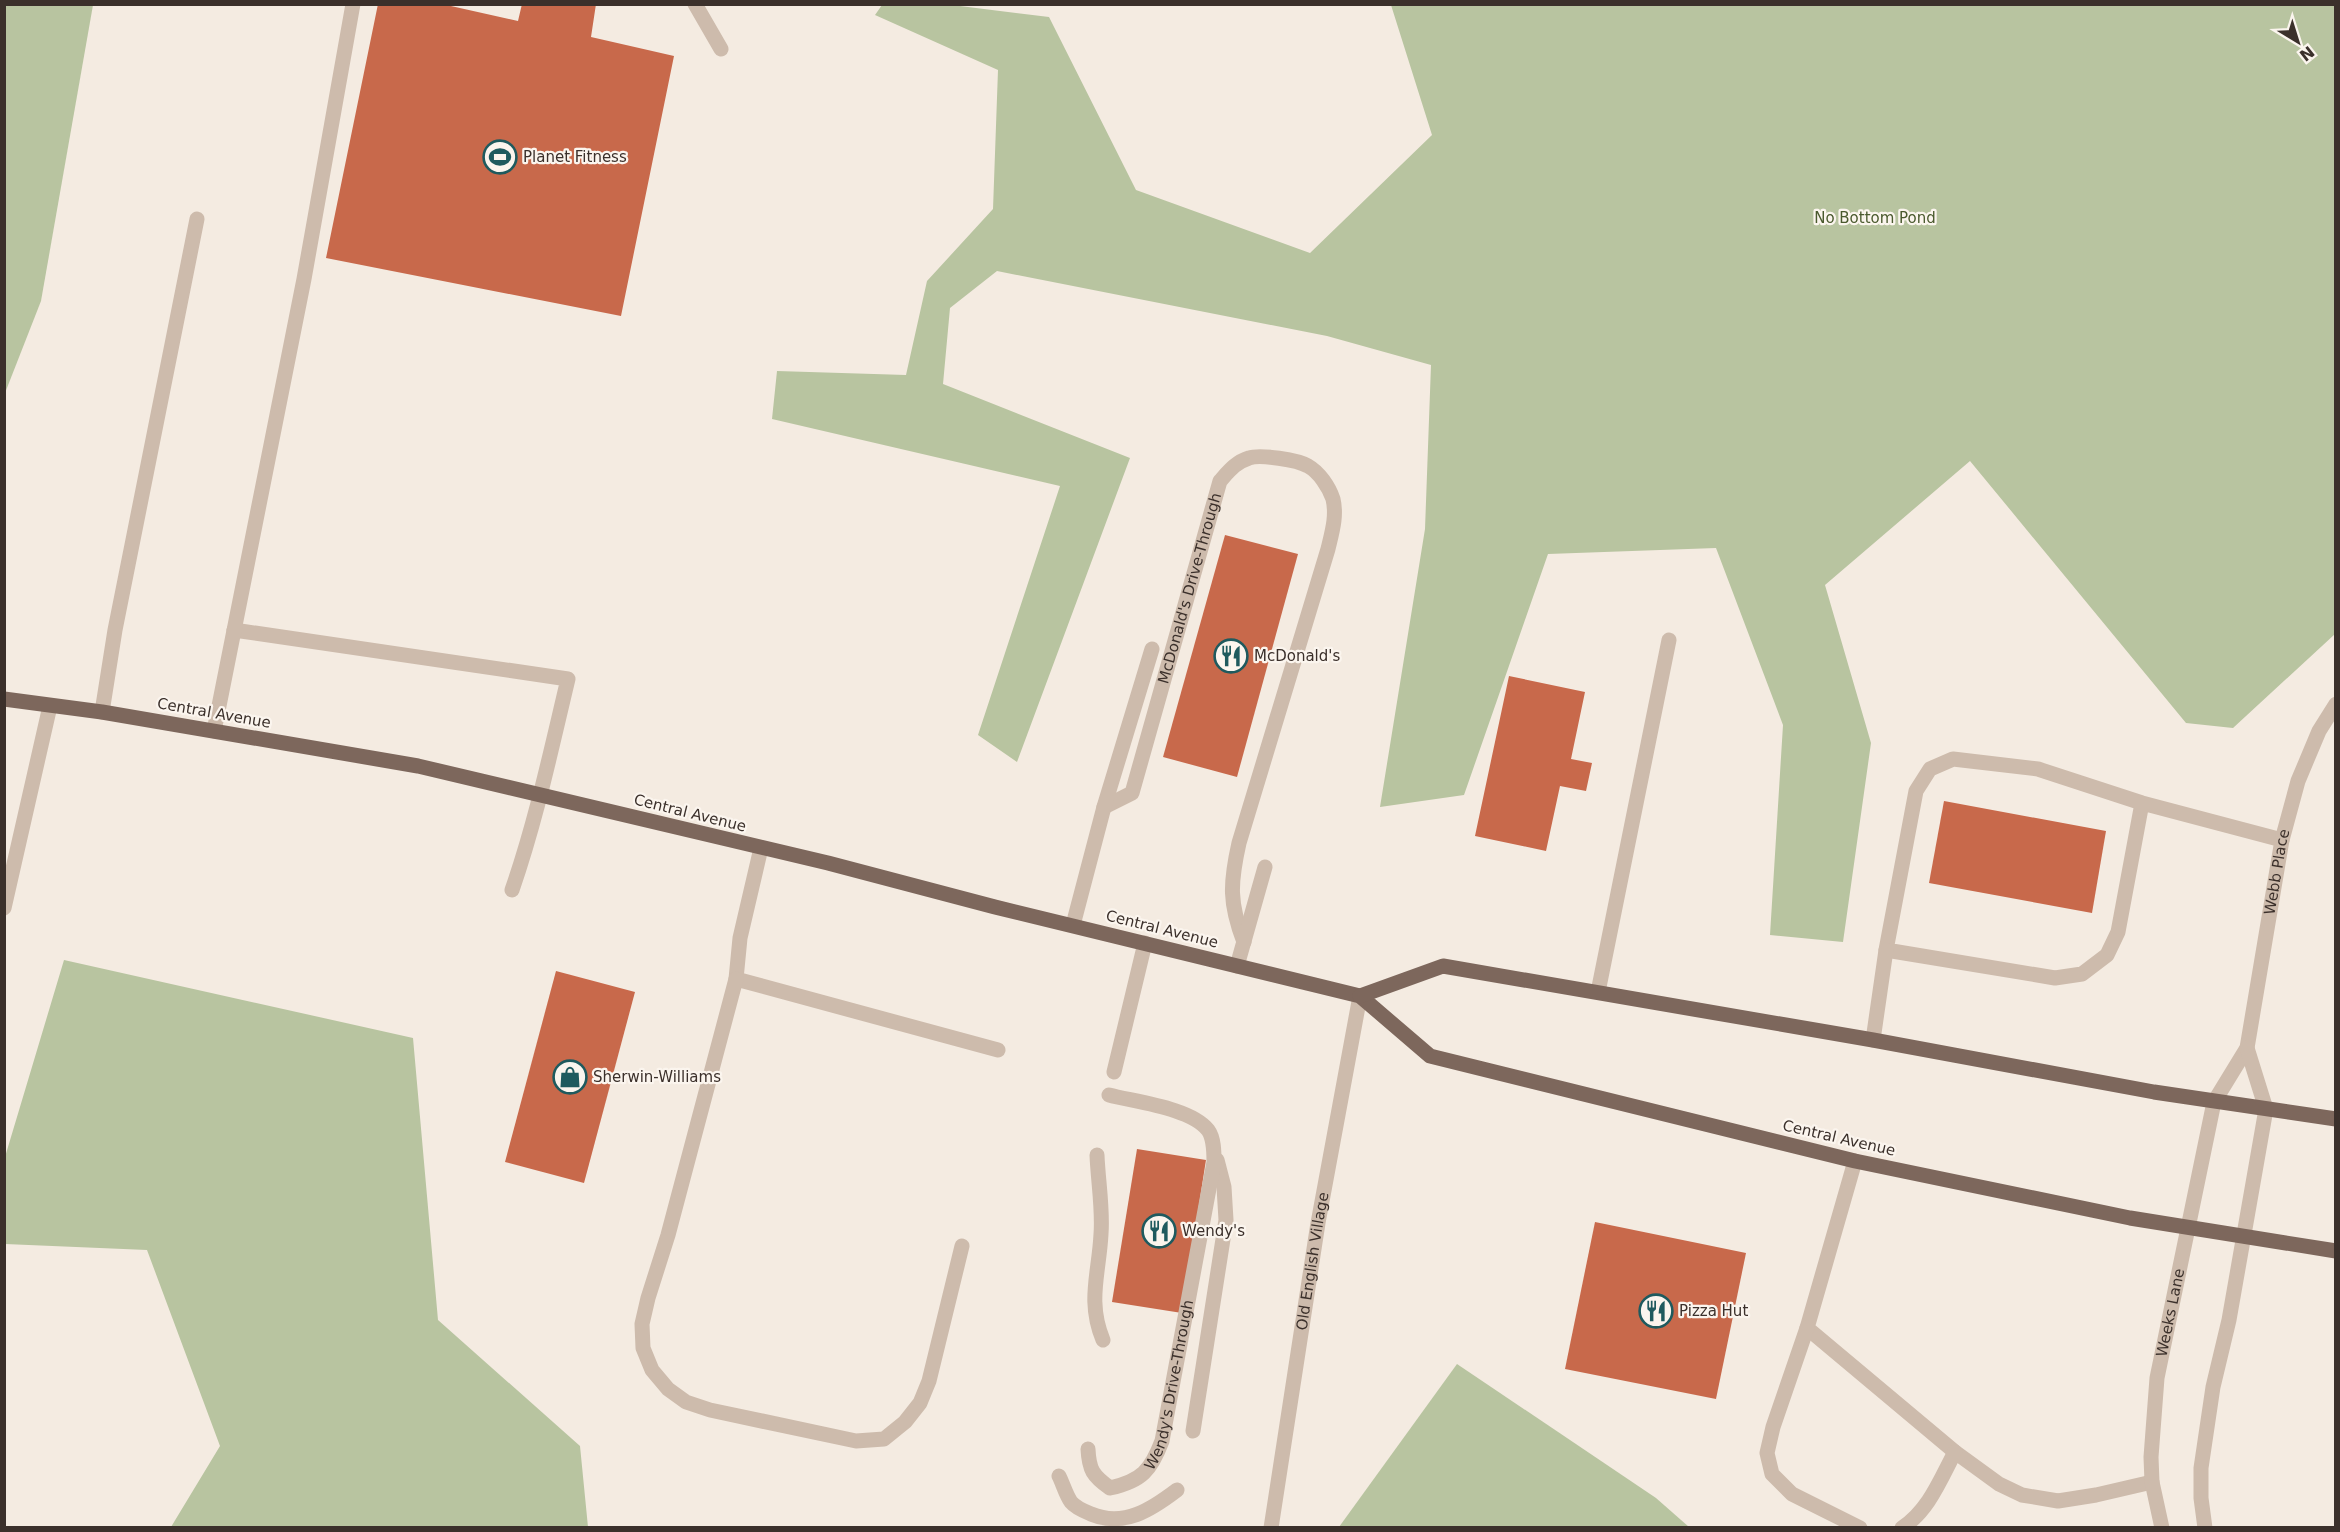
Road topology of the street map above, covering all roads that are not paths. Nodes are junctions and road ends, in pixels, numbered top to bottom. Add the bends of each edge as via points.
1 (353, 4) edge
2 (695, 4) edge
3 (721, 50) dead end
4 (197, 219) dead end
5 (234, 630) junction
6 (1669, 640) dead end
7 (1152, 649) dead end
8 (4, 699) edge
9 (2336, 704) edge
10 (50, 706) junction
11 (102, 712) junction
12 (214, 731) junction
13 (541, 795) junction
14 (2142, 803) junction
15 (1104, 807) junction
16 (2282, 840) junction
17 (761, 848) junction
18 (1265, 867) dead end
19 (512, 890) dead end
20 (4, 908) edge
21 (1073, 926) junction
22 (1244, 942) junction
23 (1145, 943) junction
24 (1886, 950) junction
25 (1237, 966) junction
26 (736, 979) junction
27 (1598, 992) junction
28 (1360, 996) junction
29 (1873, 1040) junction
30 (2247, 1048) junction
31 (998, 1050) dead end
32 (1114, 1072) dead end
33 (1109, 1095) dead end
34 (2214, 1101) junction
35 (2266, 1109) junction
36 (2336, 1119) edge
37 (1213, 1146) junction
38 (1097, 1155) dead end
39 (1855, 1161) junction
40 (2188, 1228) junction
41 (2244, 1236) junction
42 (962, 1246) dead end
43 (2336, 1251) edge
44 (1807, 1328) junction
45 (1103, 1340) dead end
46 (1193, 1431) dead end
47 (1088, 1449) dead end
48 (1954, 1452) junction
49 (1059, 1476) dead end
50 (2152, 1482) junction
51 (1177, 1490) dead end
52 (1271, 1527) edge
53 (1860, 1527) edge
54 (1902, 1527) edge
55 (2162, 1527) edge
56 (2205, 1527) edge

1 - 5 street via 304,279
2 - 3 street
4 - 11 street
5 - 12 street
5 - 13 street via 568,679
6 - 27 street
7 - 15 street
8 - 10 main road, Central Avenue
9 - 16 street, Webb Place via 2319,731 2298,782
10 - 11 main road, Central Avenue
10 - 20 street
11 - 12 main road, Central Avenue
12 - 13 main road, Central Avenue via 418,766
13 - 17 main road, Central Avenue
13 - 19 street
14 - 16 street
14 - 24 street via 2118,932 2107,955 2082,974 2055,978
14 - 24 street via 2038,769 1953,759 1930,769 1916,791
15 - 21 street
15 - 22 street, McDonald's Drive-Through via 1132,793 1220,481 1237,463 1251,456 1308,465 1327,487 1335,515 1231,878 1236,922
16 - 30 street, Webb Place
17 - 21 main road, Central Avenue
17 - 26 street via 740,938
18 - 22 street
21 - 23 main road, Central Avenue
22 - 25 street
23 - 25 main road, Central Avenue
23 - 32 street
24 - 29 street
25 - 28 main road, Central Avenue
26 - 31 street
26 - 42 street via 642,1324 643,1348 652,1370 668,1389 686,1402 710,1410 856,1442 884,1438 905,1422 920,1403 929,1381
27 - 28 main road via 1443,966
27 - 29 main road
28 - 39 main road, Central Avenue via 1430,1056
28 - 52 street, Old English Village via 1318,1222
29 - 34 main road
30 - 34 street, Webb Place
30 - 35 street, Webb Place
33 - 37 street via 1189,1115 1209,1131
34 - 35 main road
34 - 40 street, Weeks Lane
35 - 36 main road
35 - 41 street, Webb Place
37 - 46 street via 1224,1187 1226,1220
37 - 47 street, Wendy's Drive-Through via 1207,1207 1162,1441 1155,1460 1145,1474 1129,1484 1110,1488 1097,1478 1089,1463
38 - 45 street via 1101,1233 1094,1304 1095,1321
39 - 40 main road, Central Avenue
39 - 44 street
40 - 41 main road, Central Avenue
40 - 50 street, Weeks Lane via 2157,1378
41 - 43 main road, Central Avenue
41 - 56 street via 2201,1468
44 - 48 street
44 - 53 street via 1773,1427 1767,1453 1772,1474 1792,1494
48 - 50 street via 2022,1495 2058,1501
48 - 54 street via 1930,1500 1917,1518
49 - 51 street via 1072,1502 1103,1519 1120,1519 1151,1509
50 - 55 street, Weeks Lane

